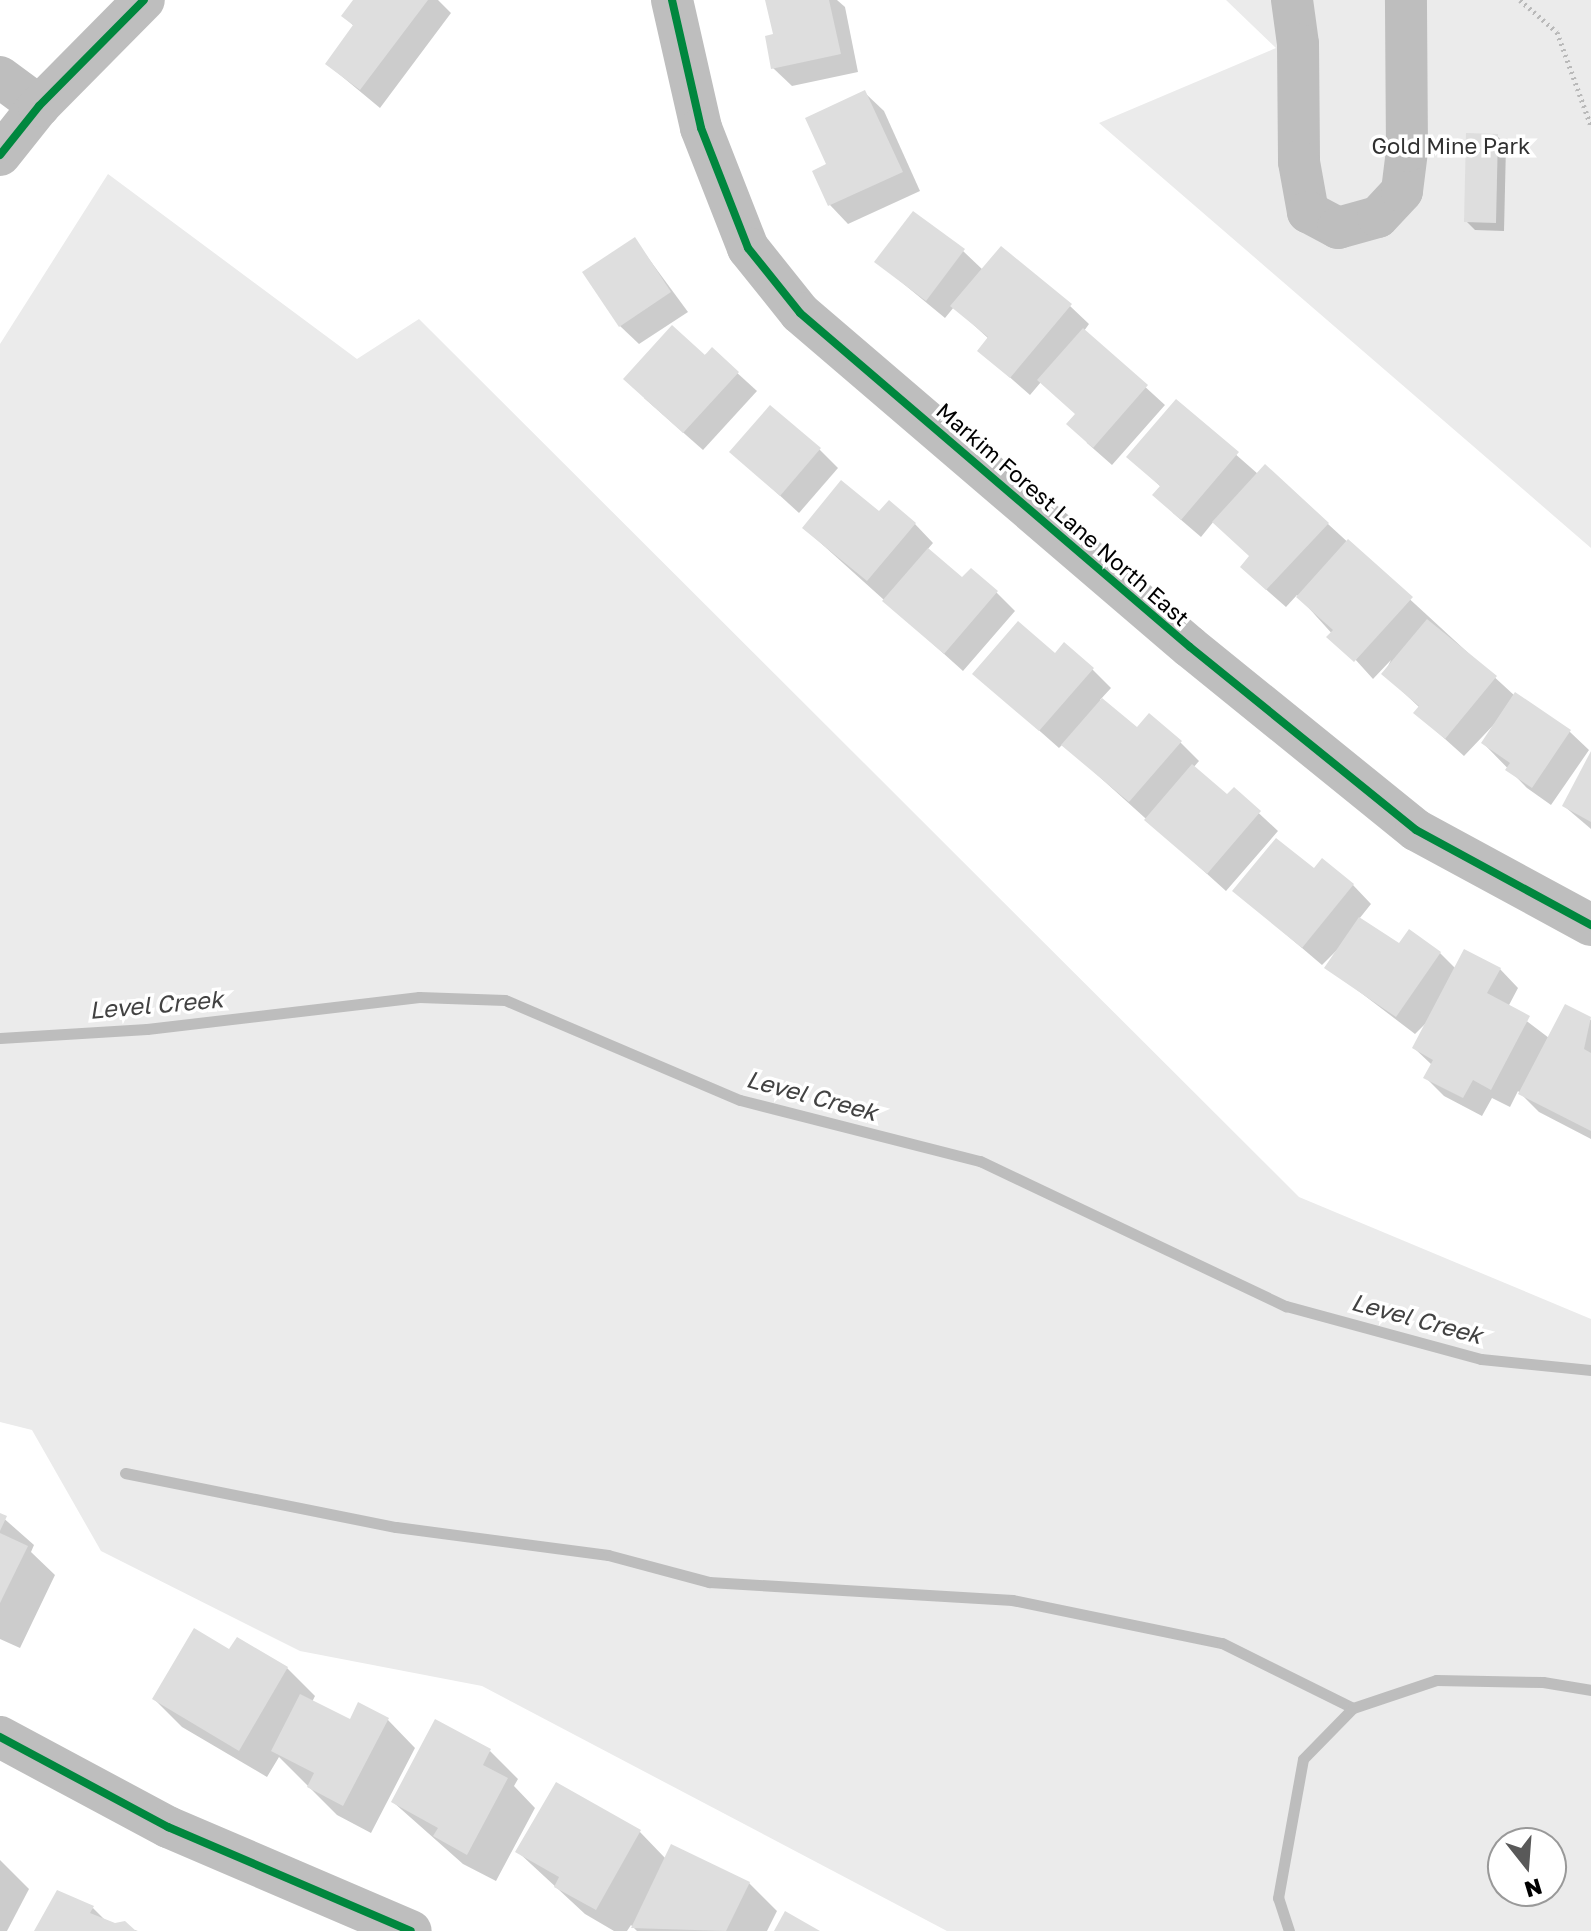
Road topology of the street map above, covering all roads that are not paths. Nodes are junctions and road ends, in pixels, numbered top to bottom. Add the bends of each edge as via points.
1 (144, 0) edge
2 (672, 0) edge
3 (1292, 0) edge
4 (1406, 0) edge
5 (0, 77) edge
6 (39, 106) junction
7 (0, 155) edge
8 (1591, 925) edge
9 (0, 1737) edge
10 (411, 1931) edge

1 - 6 street
2 - 8 street, Markim Forest Lane North East via 701,128 748,248 800,313 1190,647 1416,830
3 - 4 street via 1298,44 1299,162 1308,212 1338,228 1378,217 1402,191 1407,151
5 - 6 street
6 - 7 street
9 - 10 street via 168,1827

